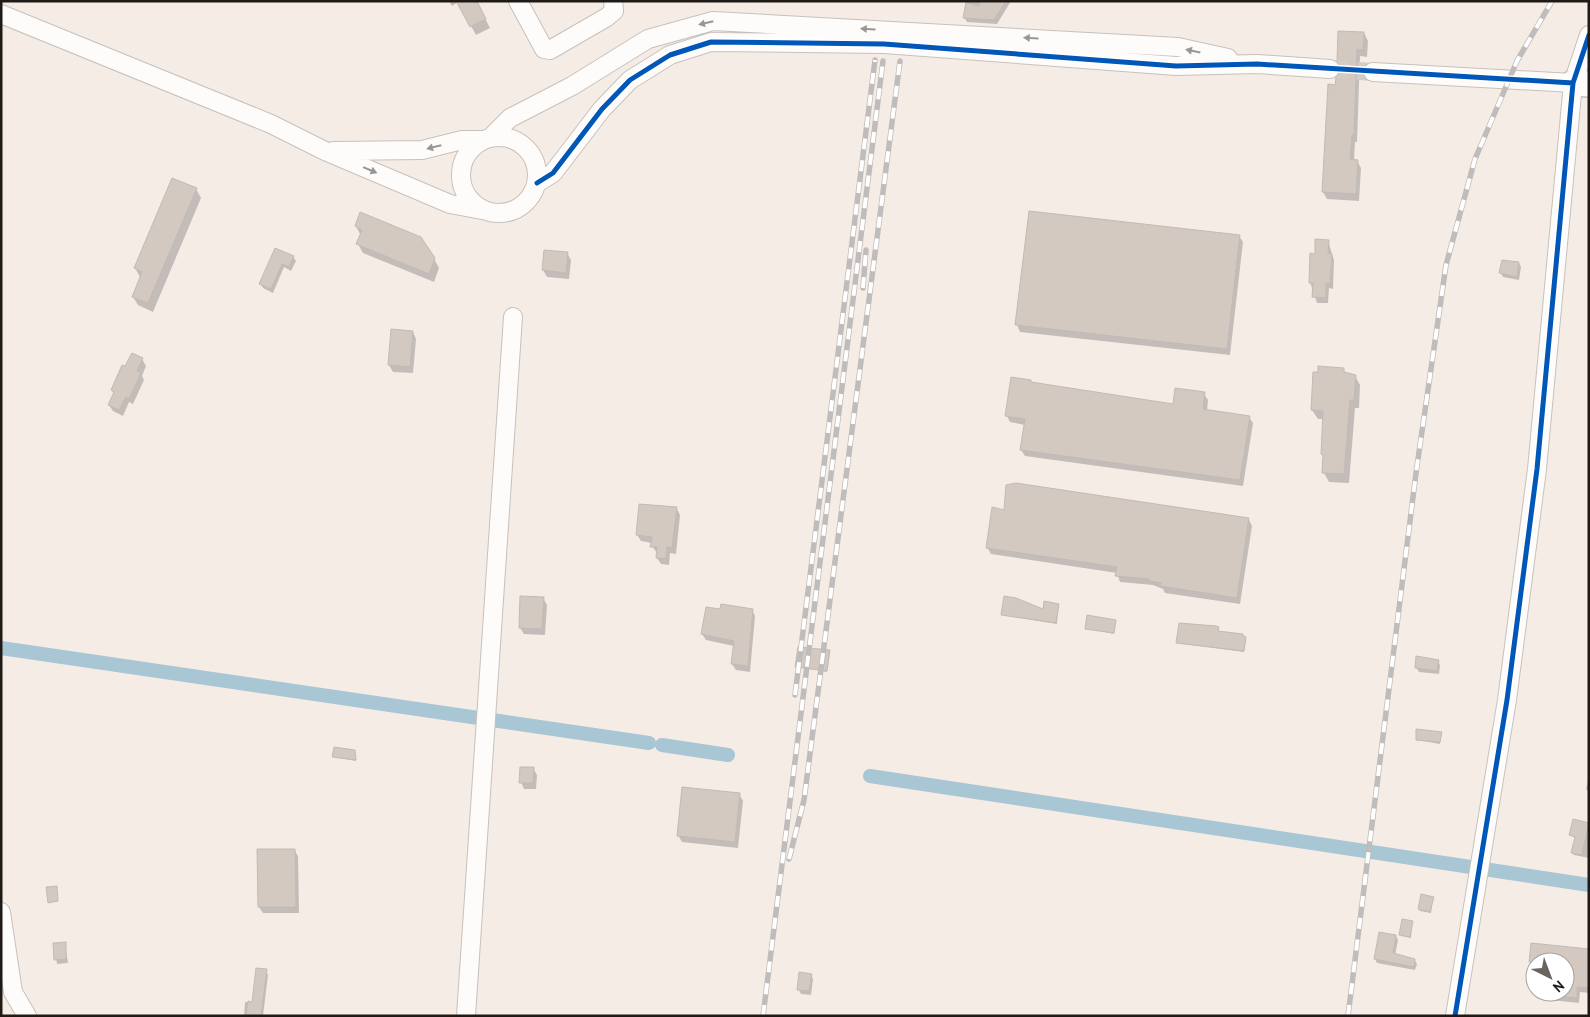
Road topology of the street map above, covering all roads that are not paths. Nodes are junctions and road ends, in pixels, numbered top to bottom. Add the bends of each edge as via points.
1 (3, 1) edge
2 (518, 1) edge
3 (614, 1) edge
4 (1, 5) edge
5 (1, 14) edge
6 (1589, 35) edge
7 (1257, 64) junction
8 (1330, 69) tunnel mouth
9 (1372, 72) tunnel mouth
10 (1584, 84) edge
11 (486, 139) junction
12 (325, 151) junction
13 (537, 183) junction
14 (482, 210) junction
15 (513, 317) dead end
16 (1, 912) edge
17 (27, 1016) edge
18 (466, 1016) edge
19 (1455, 1016) edge

1 - 4 street
2 - 3 street via 544,49 550,50 608,18 614,11
5 - 12 street via 271,124
6 - 10 street
7 - 8 street
7 -> 11 street via 1178,48 713,21 648,39 572,86 510,118
7 - 13 street via 1176,66 884,44 711,42 670,55 630,80 602,109 553,173
9 - 10 street
10 - 19 street via 1507,700
11 -> 12 street via 462,140 422,150
11 - 13 street via 498,136 516,139 529,150 537,166
11 - 14 street via 466,154 460,175 466,196
12 -> 14 street via 450,204
13 - 14 street via 530,199 516,210 499,214
15 - 18 street
16 - 17 street via 13,992

